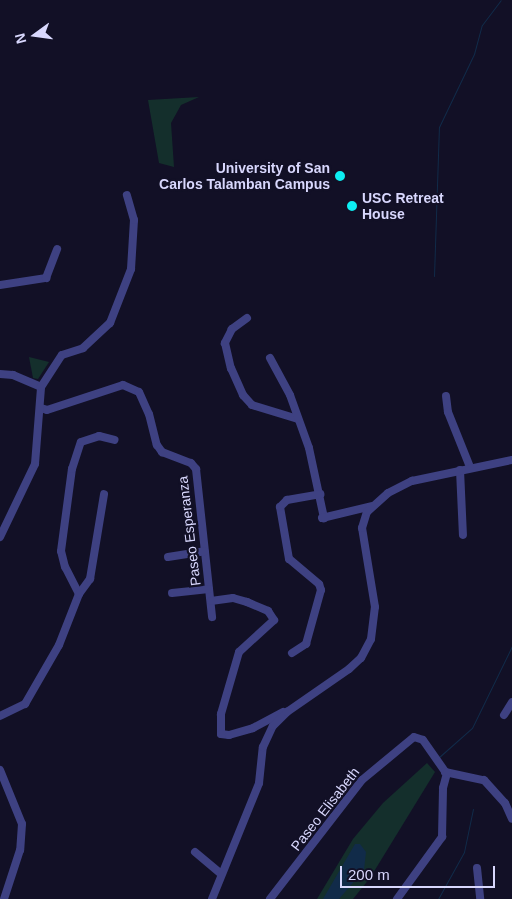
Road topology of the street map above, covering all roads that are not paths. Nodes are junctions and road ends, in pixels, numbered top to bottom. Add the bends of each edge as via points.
1 (127, 195) dead end
2 (57, 249) dead end
3 (0, 286) edge
4 (246, 318) dead end
5 (270, 358) dead end
6 (0, 374) edge
7 (41, 387) junction
8 (446, 396) dead end
9 (41, 408) junction
10 (298, 419) junction
11 (115, 440) dead end
12 (512, 460) edge
13 (470, 468) junction
14 (460, 470) junction
15 (104, 494) dead end
16 (320, 494) junction
17 (372, 506) junction
18 (463, 535) dead end
19 (0, 536) edge
20 (205, 552) junction
21 (168, 557) dead end
22 (209, 589) junction
23 (172, 593) dead end
24 (79, 594) junction
25 (211, 601) junction
26 (212, 617) dead end
27 (292, 653) dead end
28 (512, 702) edge
29 (287, 712) junction
30 (504, 715) dead end
31 (0, 716) edge
32 (0, 770) edge
33 (447, 773) junction
34 (511, 815) edge
35 (195, 852) dead end
36 (477, 868) dead end
37 (221, 874) junction
38 (6, 899) edge
39 (212, 899) edge
40 (270, 899) edge
41 (397, 899) edge
42 (480, 899) edge

1 - 7 street via 134,220 134,256 110,323 83,348 62,354
2 - 3 street via 46,278
4 - 10 street via 232,328 225,343 231,368 243,395 252,405
5 - 10 street via 290,395
6 - 7 street via 13,375
7 - 9 street via 38,404
8 - 13 street via 448,412
9 - 19 street via 35,464
9 - 20 street, Paseo Esperanza via 47,410 123,385 139,392 162,452 191,463 196,469
10 - 16 street via 314,464
11 - 24 street via 99,436 82,442 72,469 61,551
12 - 13 street
13 - 14 street
14 - 17 street via 403,484
14 - 18 street
15 - 24 street via 90,579
16 - 17 street via 323,518
16 - 27 street via 287,500 280,507 289,559 319,584 320,590 306,644
17 - 29 street via 364,516 362,528 376,607 371,639 361,658 349,669
20 - 21 street
20 - 22 street, Paseo Esperanza
22 - 23 street
22 - 25 street, Paseo Esperanza
24 - 31 street via 59,645 38,685 25,704
25 - 26 street, Paseo Esperanza
25 - 29 street via 233,598 247,602 268,611 274,620 239,652 221,714 221,734 238,733
28 - 30 street
29 - 37 street via 273,726 265,742 259,783
32 - 38 street via 22,832
33 - 34 street via 481,778 505,802
33 - 40 street, Paseo Elisabeth via 423,740 414,737 380,762 355,789
33 - 41 street via 443,788 442,837
35 - 37 street
36 - 42 street
37 - 39 street

